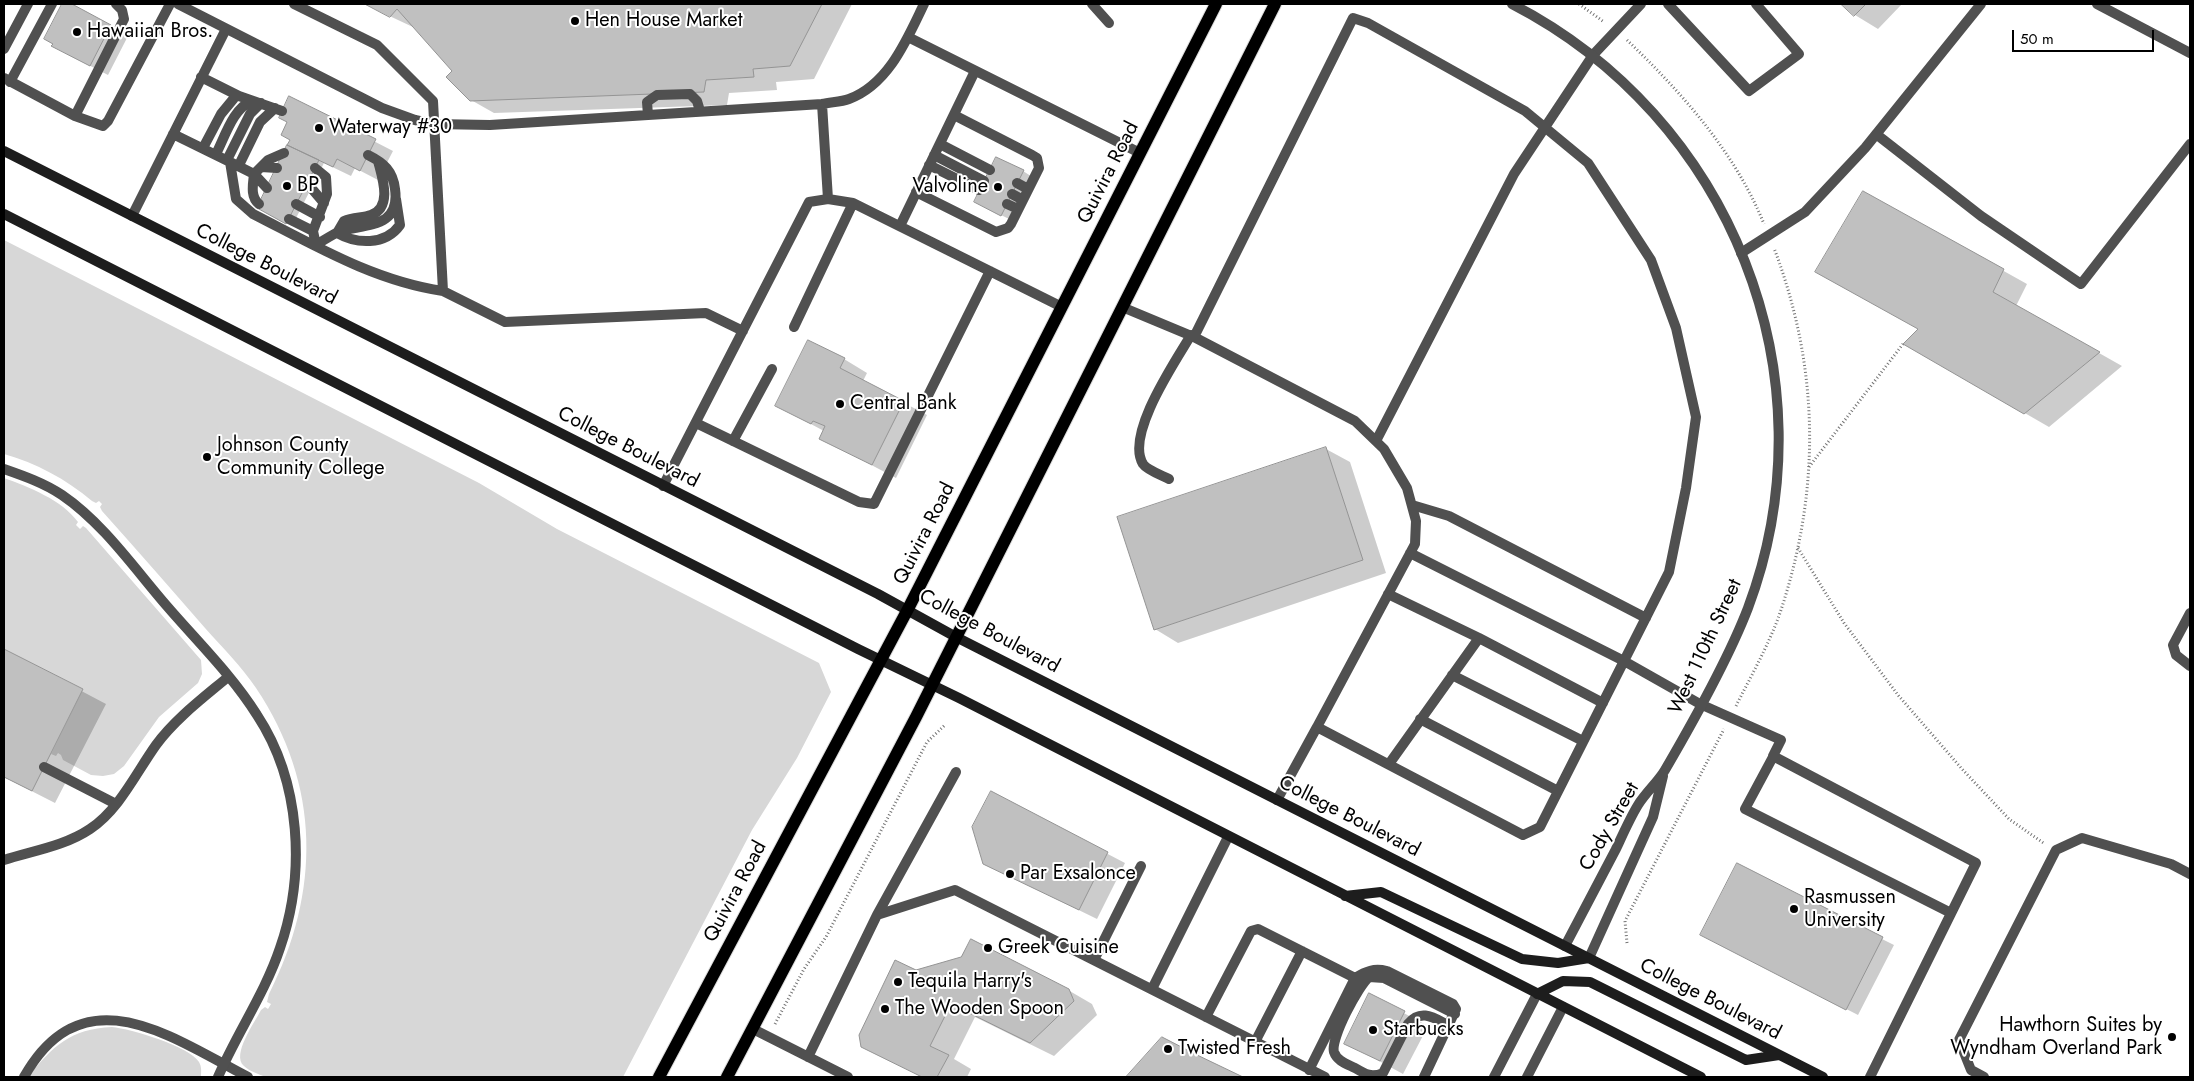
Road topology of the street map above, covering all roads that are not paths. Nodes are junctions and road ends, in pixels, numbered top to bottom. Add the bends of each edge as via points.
1 (28, 4) edge
2 (52, 4) edge
3 (116, 4) edge
4 (170, 4) edge
5 (178, 4) edge
6 (294, 4) edge
7 (924, 4) edge
8 (1092, 4) edge
9 (1216, 4) edge
10 (1275, 4) edge
11 (1512, 4) edge
12 (1641, 4) edge
13 (1668, 4) edge
14 (1756, 4) edge
15 (1981, 4) edge
16 (2097, 4) edge
17 (1109, 23) dead end
18 (226, 28) junction
19 (908, 37) junction
20 (4, 49) edge
21 (2190, 53) edge
22 (1593, 55) junction
23 (975, 71) junction
24 (201, 77) junction
25 (7, 80) edge
26 (239, 96) junction
27 (257, 102) junction
28 (822, 104) junction
29 (700, 112) junction
30 (648, 115) junction
31 (954, 115) junction
32 (75, 116) junction
33 (434, 124) junction
34 (1545, 127) junction
35 (173, 134) junction
36 (1876, 134) junction
37 (940, 144) junction
38 (2190, 144) edge
39 (203, 148) junction
40 (4, 151) edge
41 (284, 153) dead end
42 (1140, 153) junction
43 (216, 154) junction
44 (368, 155) dead end
45 (934, 155) junction
46 (378, 161) junction
47 (231, 162) junction
48 (929, 165) junction
49 (277, 168) dead end
50 (315, 168) dead end
51 (258, 170) junction
52 (990, 170) dead end
53 (307, 183) dead end
54 (1017, 183) dead end
55 (267, 188) dead end
56 (1028, 189) junction
57 (916, 192) junction
58 (396, 199) junction
59 (828, 199) junction
60 (1009, 199) dead end
61 (324, 203) junction
62 (853, 203) junction
63 (259, 204) dead end
64 (296, 204) dead end
65 (1020, 205) junction
66 (4, 214) edge
67 (132, 216) junction
68 (320, 217) junction
69 (289, 219) dead end
70 (900, 226) junction
71 (313, 231) junction
72 (336, 233) junction
73 (316, 245) junction
74 (1741, 253) junction
75 (990, 271) junction
76 (443, 291) junction
77 (1062, 306) junction
78 (1122, 307) junction
79 (794, 327) dead end
80 (743, 331) junction
81 (1193, 336) junction
82 (772, 369) dead end
83 (696, 423) junction
84 (733, 441) junction
85 (1376, 441) junction
86 (4, 469) edge
87 (1169, 479) dead end
88 (664, 486) junction
89 (1412, 505) junction
90 (1410, 552) junction
91 (1388, 594) junction
92 (908, 609) junction
93 (2190, 613) edge
94 (1646, 618) junction
95 (956, 637) junction
96 (1479, 638) junction
97 (880, 659) junction
98 (1624, 660) junction
99 (2190, 666) edge
100 (1452, 675) junction
101 (228, 677) junction
102 (932, 684) junction
103 (1602, 703) junction
104 (1700, 704) junction
105 (1420, 720) junction
106 (1317, 727) junction
107 (1584, 741) junction
108 (1774, 755) junction
109 (1389, 764) junction
110 (44, 766) dead end
111 (956, 772) dead end
112 (1664, 773) junction
113 (1558, 791) junction
114 (1277, 800) junction
115 (116, 804) junction
116 (1228, 836) junction
117 (4, 860) edge
118 (1141, 866) dead end
119 (2190, 874) edge
120 (1345, 896) junction
121 (1951, 913) junction
122 (877, 914) junction
123 (1565, 946) junction
124 (1302, 951) junction
125 (1589, 958) junction
126 (1094, 960) junction
127 (1359, 980) junction
128 (1152, 988) junction
129 (1537, 994) junction
130 (1563, 1007) junction
131 (1206, 1016) junction
132 (1450, 1026) junction
133 (753, 1028) junction
134 (1255, 1042) junction
135 (1779, 1055) junction
136 (808, 1057) junction
137 (224, 1064) junction
138 (1310, 1070) junction
139 (24, 1077) edge
140 (218, 1077) edge
141 (248, 1077) edge
142 (659, 1077) edge
143 (727, 1077) edge
144 (848, 1077) edge
145 (1325, 1077) edge
146 (1424, 1077) edge
147 (1494, 1077) edge
148 (1527, 1077) edge
149 (1701, 1077) edge
150 (1823, 1077) edge
151 (1870, 1077) edge
152 (1984, 1077) edge

1 - 20 street
2 - 25 street
3 - 32 street via 124,19
4 - 32 street via 108,122 103,126
5 - 18 street
6 - 33 street via 377,45 433,102
7 - 19 street
8 - 17 street
9 - 42 main road, Quivira Road
10 - 78 main road
11 - 22 street, West 110th Street via 1545,20
12 - 22 street
13 - 14 street via 1749,91 1799,54
15 - 36 street
16 - 21 street
18 - 24 street
18 - 33 street via 382,108
19 - 23 street
19 - 28 street via 878,82 849,98
22 - 34 street
22 - 74 street, West 110th Street via 1631,88 1672,132 1701,173
23 - 31 street
23 - 42 street
24 - 26 street
24 - 35 street
25 - 32 street
26 - 27 street
26 - 39 street via 221,114
27 - 43 street via 238,112
27 - 47 street
27 - 47 street via 278,110 260,122 240,163
28 - 29 street
28 - 59 street
29 - 30 street
29 - 30 street via 697,101 690,94 657,95 647,102
30 - 33 street via 490,125
31 - 37 street
31 - 56 street via 1037,158 1039,168
33 - 76 street
34 - 81 street via 1525,111 1368,23 1353,18
34 - 85 street via 1514,174
34 - 94 street via 1588,163 1651,260 1676,328 1696,417 1669,572
35 - 39 street
35 - 67 street
36 - 38 street via 1981,216 2082,284
36 - 74 street via 1805,212
37 - 45 street
37 - 52 street
39 - 43 street
40 - 67 main road, College Boulevard
41 - 51 street via 268,160
42 - 77 main road, Quivira Road
43 - 47 street
44 - 46 street
45 - 48 street
45 - 48 street via 982,185
46 - 58 street via 392,174
46 - 72 street via 385,190 383,201 371,215 344,221
47 - 51 street
47 - 73 street via 238,204
48 - 57 street
49 - 51 street
50 - 61 street via 326,177
51 - 55 street
51 - 63 street via 252,190
53 - 61 street
54 - 56 street
56 - 65 street
57 - 65 street via 996,232 1008,228
57 - 70 street
58 - 72 street via 392,210 376,225
58 - 72 street via 400,225 394,234 360,242
59 - 62 street
59 - 80 street via 809,202
60 - 65 street
61 - 68 street
62 - 70 street
62 - 79 street
64 - 68 street
66 - 97 main road
67 - 88 main road, College Boulevard
68 - 71 street
69 - 71 street
70 - 75 street
71 - 73 street
72 - 73 street
73 - 76 street via 383,278
74 - 104 street, West 110th Street via 1755,287 1766,328 1776,386 1775,496 1765,552 1748,609
75 - 77 street
75 - 84 street via 874,504 859,502
76 - 80 street via 505,322 706,313
77 - 92 main road, Quivira Road
78 - 81 street
78 - 95 main road
80 - 83 street
81 - 85 street via 1355,421
81 - 87 street via 1163,383 1139,435 1137,451 1144,466
82 - 84 street
83 - 84 street
83 - 88 street
85 - 89 street via 1407,488
86 - 101 street via 37,481 84,512
88 - 92 main road, College Boulevard
89 - 90 street via 1416,521 1415,544
89 - 94 street via 1449,516
90 - 91 street
90 - 98 street
91 - 96 street
91 - 106 street
92 - 95 main road, College Boulevard
92 - 97 main road, Quivira Road
93 - 99 street via 2173,646 2176,655
94 - 98 street
95 - 102 main road
95 - 114 main road, College Boulevard
96 - 100 street
96 - 103 street
97 - 102 main road
97 - 142 main road, Quivira Road
98 - 103 street
98 - 104 street
100 - 105 street
100 - 107 street
101 - 115 street via 174,724
101 - 137 street via 257,715 274,746 287,783 294,819 296,859 292,907 280,948
102 - 116 main road
102 - 133 main road
103 - 107 street
104 - 108 street via 1781,740
104 - 112 street, West 110th Street
105 - 109 street
105 - 113 street
106 - 109 street
106 - 114 street
107 - 113 street
108 - 121 street via 1976,863
108 - 121 street via 1745,809
109 - 113 street via 1523,835 1540,827
110 - 115 street
111 - 122 street
112 - 123 street, Cody Street via 1639,804
112 - 125 street, Cody Street via 1653,817
114 - 123 main road, College Boulevard
115 - 117 street via 92,828 71,840
116 - 120 main road
116 - 128 street
118 - 126 street
119 - 152 street via 2171,864 2082,838 2056,850 1960,1040 1971,1070
120 - 125 main road via 1381,892 1522,959 1558,963
120 - 129 main road
121 - 151 street
122 - 126 street via 954,890
122 - 136 street
123 - 125 main road, College Boulevard
124 - 127 street
124 - 131 street via 1258,929 1251,931
124 - 134 street
125 - 135 main road, College Boulevard
126 - 128 street
127 - 132 street via 1367,970 1387,971 1453,1004 1455,1014
127 - 132 street via 1333,1045 1338,1058 1368,1075 1383,1073 1413,1017 1420,1014 1429,1016
127 - 138 street
128 - 131 street
129 - 130 main road
129 - 135 main road via 1563,981 1590,982 1746,1060
129 - 147 street
130 - 148 street
130 - 149 main road
131 - 134 street
132 - 146 street
133 - 136 street
133 - 143 main road
134 - 138 street
135 - 150 main road, College Boulevard
136 - 144 street
137 - 139 street via 146,1026 121,1020 97,1020 73,1028 48,1045
137 - 140 street
137 - 141 street
138 - 145 street

